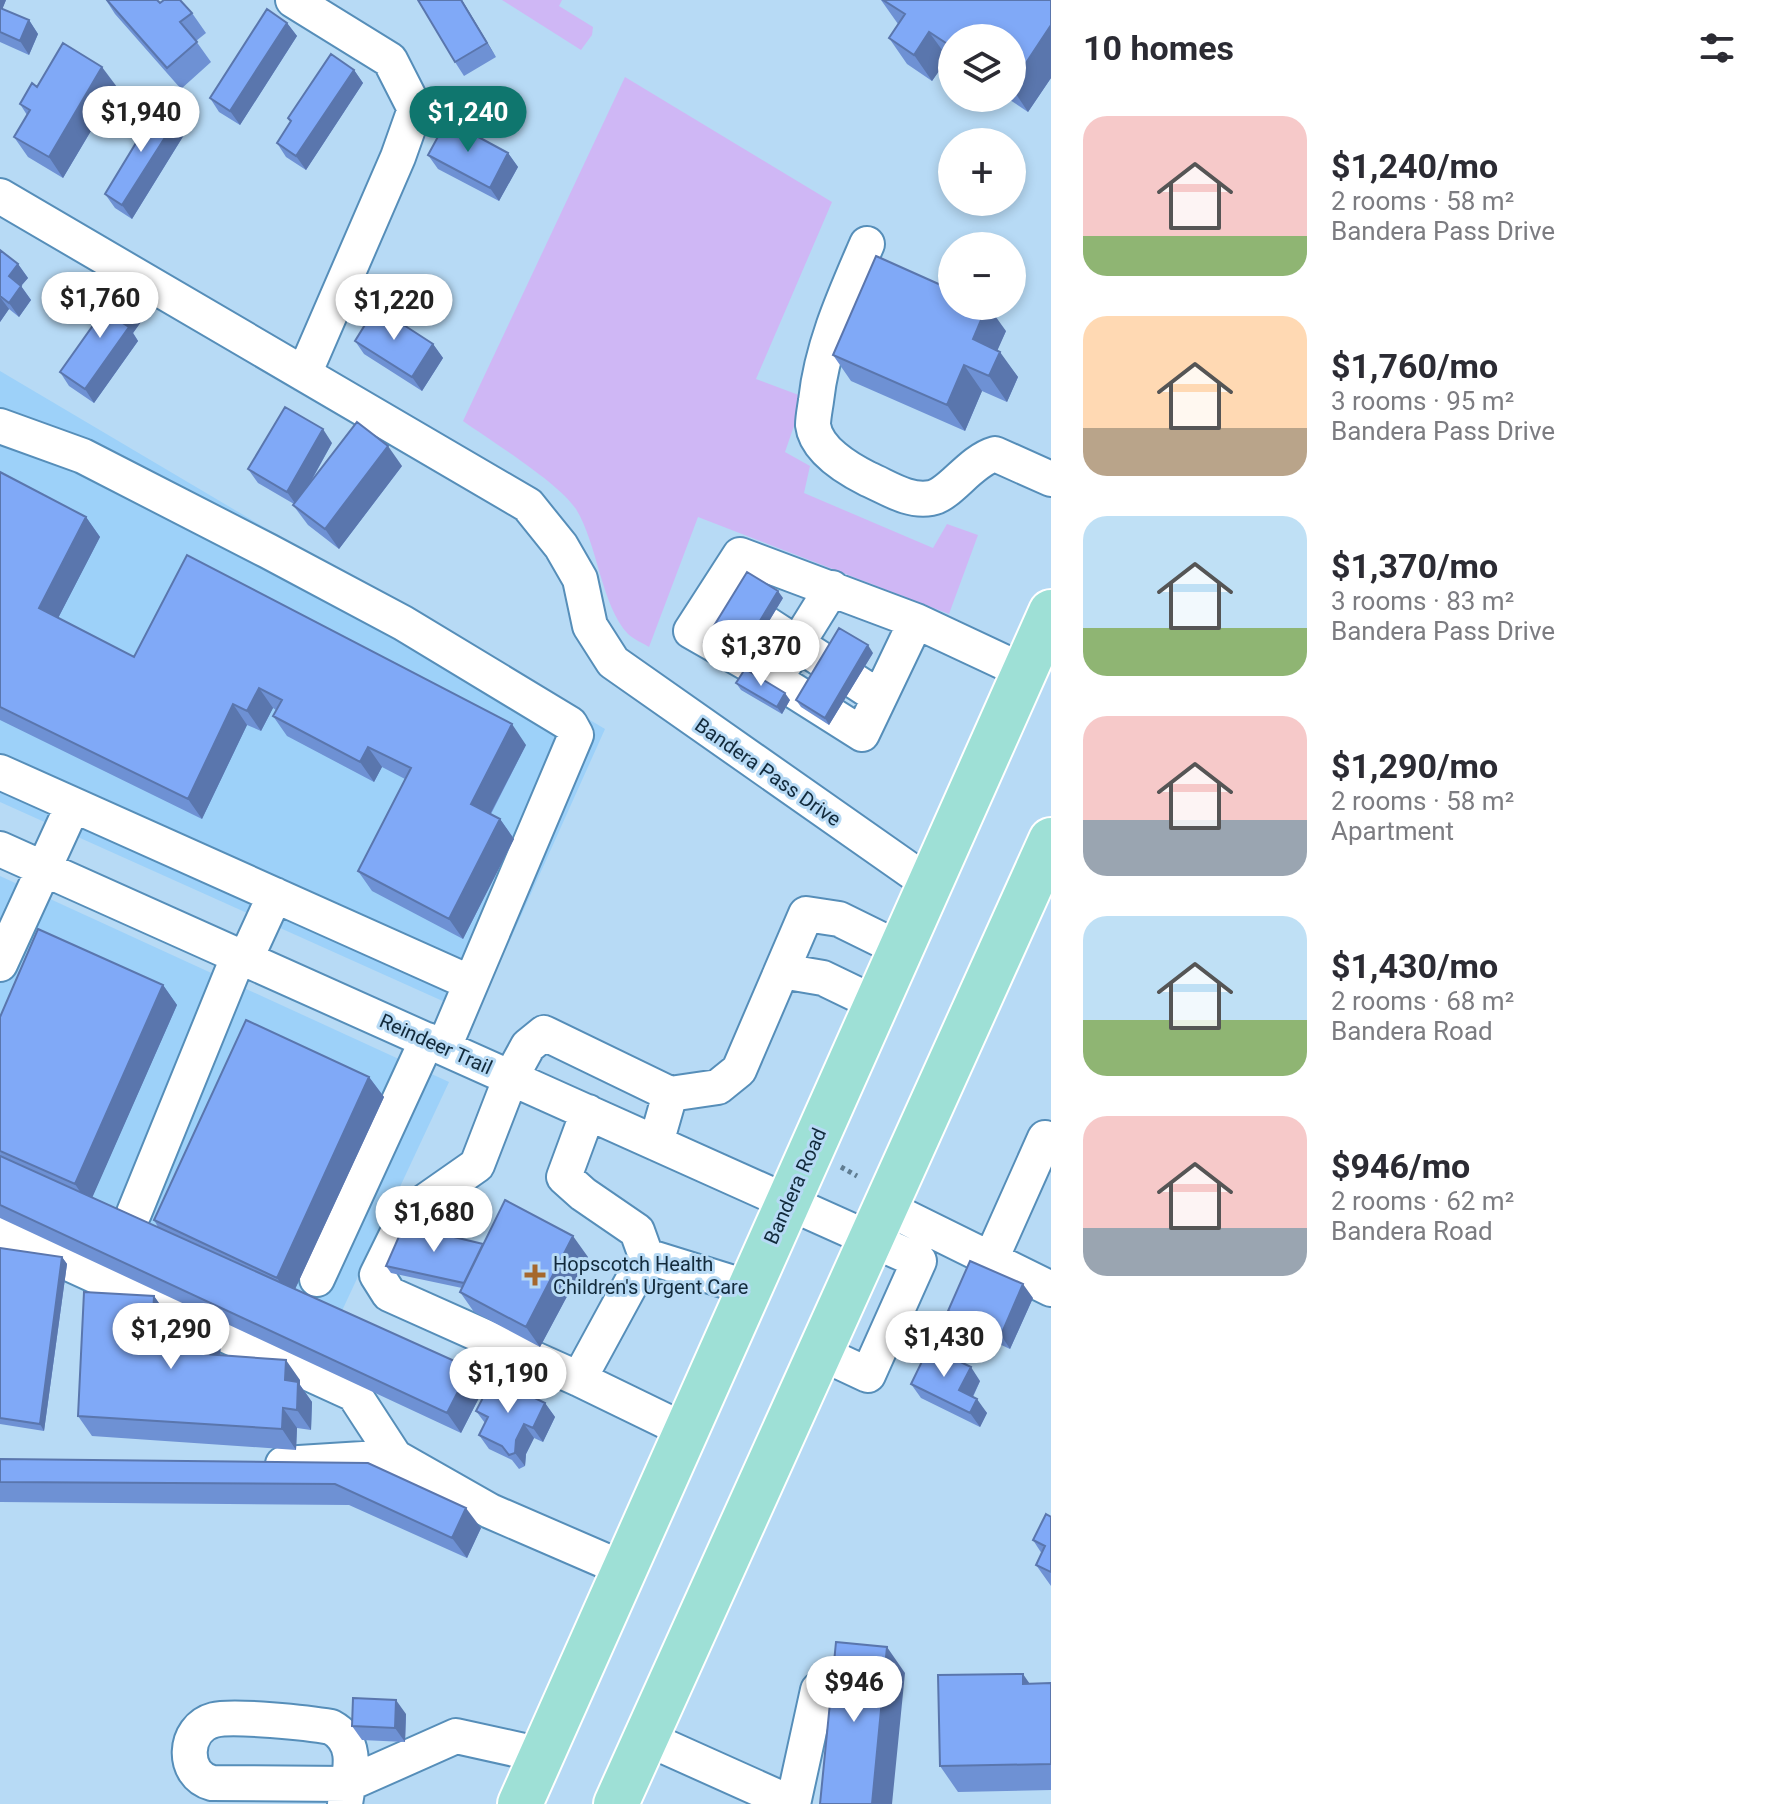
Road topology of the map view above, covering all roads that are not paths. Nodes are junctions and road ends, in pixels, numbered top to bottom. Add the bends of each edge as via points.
1 (293, 0) edge
2 (0, 196) edge
3 (867, 244) dead end
4 (304, 374) junction
5 (0, 426) edge
6 (1051, 479) edge
7 (832, 588) junction
8 (715, 594) junction
9 (1051, 612) edge
10 (916, 621) junction
11 (792, 653) junction
12 (1025, 672) junction
13 (881, 694) junction
14 (0, 772) edge
15 (73, 805) junction
16 (0, 849) edge
17 (1048, 854) edge
18 (45, 869) junction
19 (931, 885) junction
20 (275, 895) junction
21 (902, 950) junction
22 (243, 957) junction
23 (0, 964) edge
24 (782, 971) junction
25 (471, 983) junction
26 (877, 1004) junction
27 (436, 1044) junction
28 (511, 1077) junction
29 (670, 1094) junction
30 (588, 1112) junction
31 (1045, 1138) dead end
32 (656, 1143) junction
33 (787, 1201) junction
34 (134, 1213) edge
35 (880, 1223) junction
36 (0, 1232) edge
37 (926, 1246) junction
38 (646, 1256) junction
39 (991, 1259) junction
40 (317, 1279) dead end
41 (749, 1288) junction
42 (1051, 1289) edge
43 (821, 1353) junction
44 (579, 1379) junction
45 (686, 1431) junction
46 (395, 1457) junction
47 (255, 1463) edge
48 (624, 1569) junction
49 (818, 1690) dead end
50 (646, 1738) junction
51 (542, 1755) junction
52 (346, 1794) edge
53 (520, 1804) edge
54 (616, 1804) edge

1 - 4 street via 390,60 415,109
2 - 4 street, Bandera Pass Drive
3 - 6 street via 839,308 818,384 813,427 823,446 849,470 912,499 935,498 981,458 995,454
4 - 19 street, Bandera Pass Drive via 528,505 580,579 590,626 613,662
5 - 25 street via 83,456 268,551 403,623 570,724 576,735
7 - 8 street via 740,555
7 - 10 street
7 - 11 street
8 - 11 street
8 - 11 street via 691,631
9 - 12 main road, Bandera Road
10 - 12 street
10 - 13 street
11 - 13 street
11 - 13 street via 862,734
12 - 19 main road, Bandera Road
14 - 15 street
15 - 18 street
15 - 20 street
16 - 18 street, Reindeer Trail
17 - 35 main road
18 - 22 street, Reindeer Trail
18 - 23 street
19 - 21 main road, Bandera Road
20 - 22 street
20 - 25 street
21 - 24 street via 839,919 806,914
21 - 26 main road, Bandera Road
22 - 27 street, Reindeer Trail
22 - 34 street
24 - 26 street via 823,978
24 - 29 street via 739,1070 718,1087
25 - 27 street
26 - 33 main road, Bandera Road
27 - 28 street, Reindeer Trail
27 - 40 street
28 - 29 street via 528,1046 544,1033
28 - 30 street, Reindeer Trail
28 - 44 street via 477,1165 407,1214 377,1275 389,1294
29 - 32 street
30 - 32 street, Reindeer Trail
30 - 38 street via 564,1177 637,1231
31 - 39 street
32 - 33 street, Reindeer Trail
33 - 35 street, Reindeer Trail
33 - 41 main road, Bandera Road
35 - 37 street, Reindeer Trail
35 - 43 main road
36 - 46 street via 354,1394
37 - 39 street, Reindeer Trail
37 - 43 street via 868,1375
38 - 41 street
38 - 44 street
39 - 42 street, Reindeer Trail
41 - 45 main road, Bandera Road
43 - 50 main road
44 - 45 street
45 - 48 main road, Bandera Road
46 - 47 street
46 - 48 street via 490,1511
48 - 51 main road, Bandera Road
49 - 50 street via 793,1804
50 - 54 main road
51 - 52 street via 456,1736
51 - 53 main road, Bandera Road

